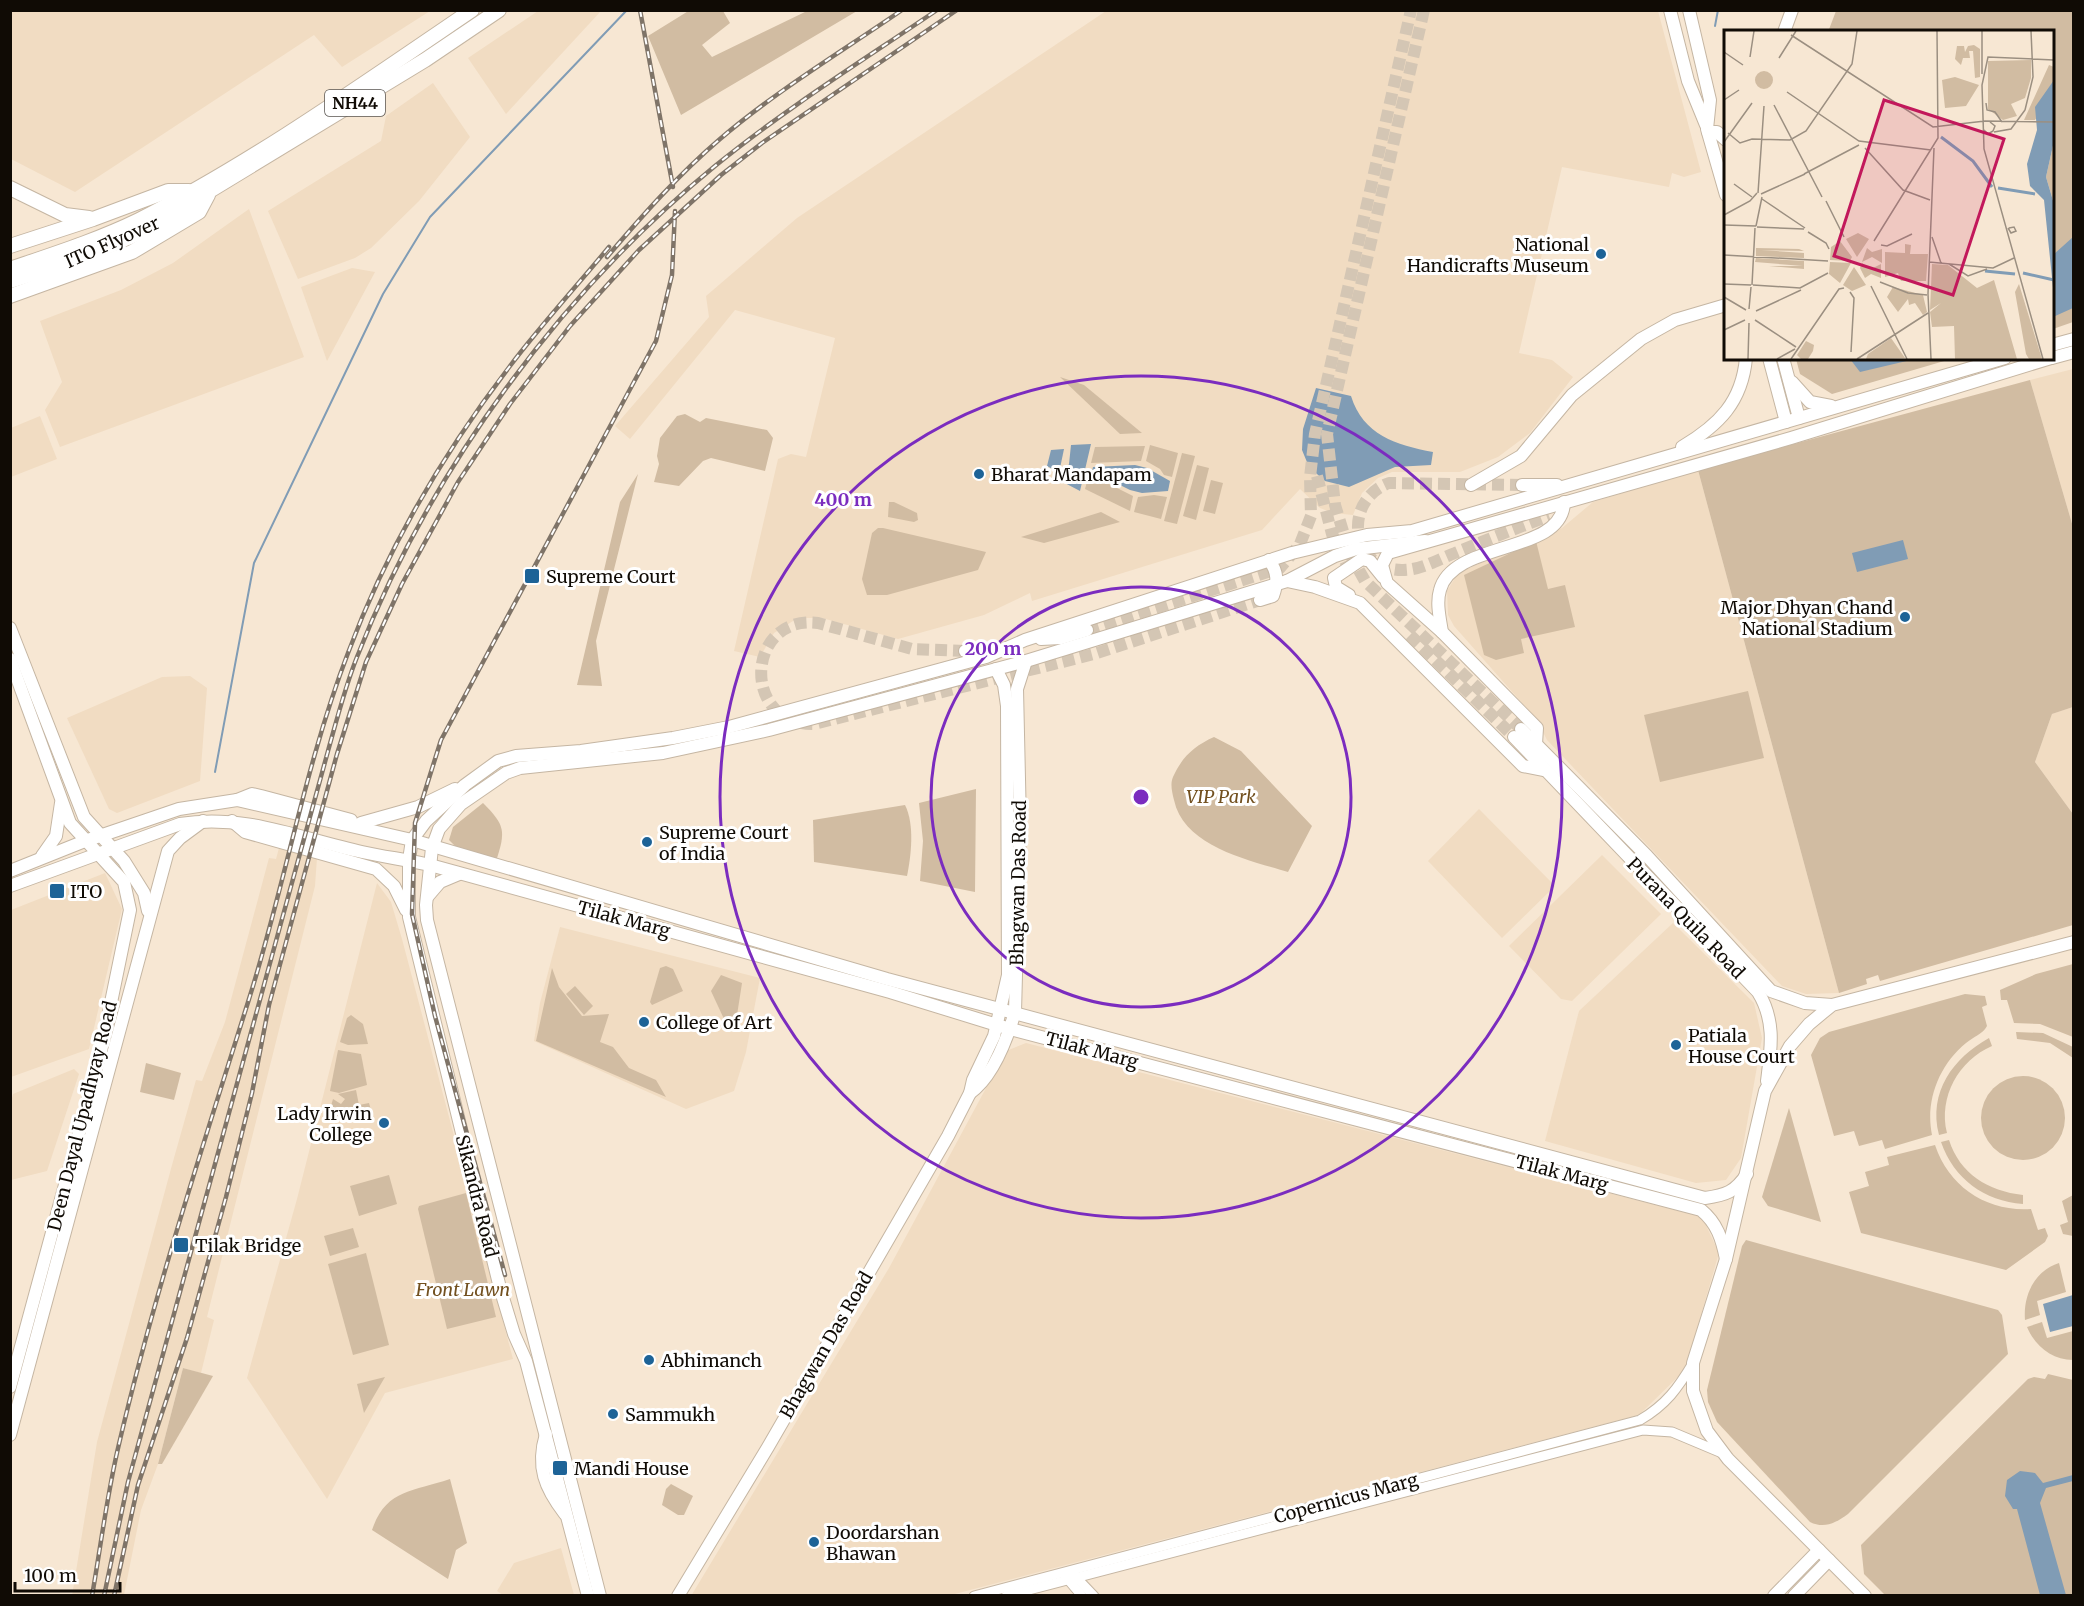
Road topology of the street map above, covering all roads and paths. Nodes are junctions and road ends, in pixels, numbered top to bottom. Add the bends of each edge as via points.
1 (472, 10) edge
2 (499, 10) edge
3 (1670, 10) edge
4 (1680, 10) edge
5 (1689, 10) edge
6 (1792, 10) edge
7 (1673, 23) junction
8 (1785, 30) edge
9 (1707, 131) junction
10 (1724, 139) edge
11 (1722, 167) edge
12 (1724, 186) edge
13 (10, 188) edge
14 (191, 191) junction
15 (209, 193) junction
16 (93, 219) junction
17 (140, 226) junction
18 (10, 246) edge
19 (70, 255) junction
20 (10, 268) edge
21 (10, 281) edge
22 (10, 296) edge
23 (1724, 305) edge
24 (2073, 339) edge
25 (2054, 344) edge
26 (2073, 352) edge
27 (2054, 357) edge
28 (1746, 360) edge
29 (1770, 360) edge
30 (1784, 360) edge
31 (1998, 360) edge
32 (2044, 360) edge
33 (1788, 376) junction
34 (1834, 407) junction
35 (1799, 418) junction
36 (1786, 422) junction
37 (1674, 453) junction
38 (1471, 485) dead end
39 (1522, 485) tunnel mouth
40 (1574, 485) junction
41 (1564, 502) junction
42 (1549, 516) tunnel mouth
43 (1425, 541) junction
44 (1269, 560) junction
45 (1282, 583) junction
46 (1387, 583) junction
47 (1260, 600) tunnel mouth
48 (1359, 603) junction
49 (10, 628) edge
50 (1087, 630) tunnel mouth
51 (1442, 632) junction
52 (1025, 640) junction
53 (1004, 649) junction
54 (965, 651) tunnel mouth
55 (10, 659) edge
56 (1026, 661) junction
57 (996, 669) junction
58 (1517, 733) tunnel mouth
59 (1013, 740) junction
60 (1532, 748) junction
61 (1544, 770) junction
62 (480, 772) junction
63 (487, 784) junction
64 (465, 785) junction
65 (67, 793) junction
66 (207, 819) junction
67 (355, 825) junction
68 (106, 833) junction
69 (414, 838) junction
70 (84, 841) junction
71 (112, 847) junction
72 (432, 848) junction
73 (96, 854) junction
74 (361, 858) junction
75 (39, 859) junction
76 (409, 860) junction
77 (430, 865) junction
78 (10, 871) edge
79 (460, 874) junction
80 (10, 886) edge
81 (426, 901) junction
82 (149, 915) junction
83 (409, 917) junction
84 (714, 927) junction
85 (430, 932) junction
86 (413, 936) junction
87 (710, 942) junction
88 (2073, 942) edge
89 (1784, 996) junction
90 (1832, 1005) junction
91 (1002, 1009) junction
92 (1015, 1012) junction
93 (1768, 1012) junction
94 (998, 1025) junction
95 (1010, 1029) junction
96 (1766, 1091) junction
97 (970, 1093) junction
98 (1747, 1174) junction
99 (1726, 1259) junction
100 (1693, 1363) junction
101 (10, 1387) edge
102 (1640, 1420) junction
103 (1643, 1430) junction
104 (10, 1435) edge
105 (1728, 1459) junction
106 (1820, 1550) junction
107 (1135, 1558) junction
108 (1829, 1560) junction
109 (1069, 1575) junction
110 (588, 1596) edge
111 (600, 1596) edge
112 (678, 1596) edge
113 (974, 1596) edge
114 (1006, 1596) edge
115 (1082, 1596) edge
116 (1094, 1596) edge
117 (1774, 1596) edge
118 (1794, 1596) edge
119 (1865, 1596) edge

1 - 14 highway, NH44
2 - 15 highway, NH44
3 - 7 main road
4 - 7 main road
5 - 9 main road via 1710,100
6 - 8 main road
7 - 9 main road via 1688,81
9 - 10 main road via 1717,132
9 - 11 main road
11 - 12 main road
13 - 16 highway via 65,215
14 - 16 highway via 168,190
14 - 17 highway, ITO Flyover / NH44
15 - 17 highway, ITO Flyover / NH44
15 - 22 highway via 199,212 132,252
16 - 18 highway
17 - 19 highway, ITO Flyover / NH44
19 - 20 highway, ITO Flyover
19 - 21 highway, ITO Flyover
23 - 38 main road via 1675,320 1641,339 1572,395 1521,456
24 - 25 main road
26 - 27 main road
28 - 37 main road via 1744,381 1724,414 1700,437
29 - 36 main road
30 - 33 main road
31 - 34 main road
32 - 41 main road
33 - 34 main road via 1810,402
33 - 35 main road
34 - 35 main road
35 - 36 main road
36 - 37 main road
37 - 40 main road
39 - 40 main road
40 - 44 main road via 1412,531 1367,535
41 - 42 main road
41 - 43 main road
41 - 51 main road via 1564,509 1551,529 1461,566 1447,577 1440,590 1438,611
43 - 45 main road via 1356,549
43 - 46 main road via 1388,553 1382,565
44 - 45 main road
44 - 52 main road
45 - 47 main road via 1272,596
45 - 48 main road, Purana Quila Road via 1315,587
45 - 56 main road, Sikandra Road
46 - 48 main road via 1366,559 1335,576 1336,587
46 - 51 main road
48 - 61 main road, Purana Quila Road via 1524,766
49 - 65 main road
50 - 52 main road via 1061,638
51 - 60 main road via 1537,728
52 - 53 main road
53 - 54 main road
53 - 62 main road via 729,727 599,749 516,756
55 - 65 main road
56 - 57 main road, Sikandra Road
56 - 59 main road, Bhagwan Das Road via 1017,689
57 - 59 main road, Bhagwan Das Road via 1006,689
57 - 63 main road, Sikandra Road via 740,737 663,753 520,768
58 - 60 main road
59 - 91 main road, Bhagwan Das Road via 1010,928
59 - 92 main road, Bhagwan Das Road
60 - 61 main road, Purana Quila Road
60 - 89 main road, Purana Quila Road via 1647,856 1771,991
61 - 93 main road, Purana Quila Road via 1758,992
62 - 63 main road
62 - 64 main road
63 - 72 main road, Sikandra Road via 447,817
64 - 67 main road via 418,807
64 - 69 main road via 426,821
65 - 68 main road via 86,822
65 - 70 main road, Deen Dayal Upadhyay Road via 70,823
65 - 75 main road via 56,836
66 - 71 main road
66 - 74 main road via 231,821 245,832
66 - 82 main road, Deen Dayal Upadhyay Road via 180,837 168,851
67 - 68 main road, Tilak Marg via 237,800 179,808
67 - 69 main road, Tilak Marg
68 - 70 main road
68 - 71 main road
69 - 72 main road, Tilak Marg
69 - 76 main road, Sikandra Road
70 - 73 main road, Deen Dayal Upadhyay Road
70 - 75 main road
71 - 73 main road
71 - 82 main road via 138,882
72 - 77 main road, Sikandra Road
72 - 84 main road, Tilak Marg
73 - 80 main road
73 - 101 main road, Deen Dayal Upadhyay Road via 124,882 130,910 100,1056
74 - 76 main road, Tilak Marg
74 - 83 main road via 388,878
75 - 78 main road
76 - 77 main road, Tilak Marg
76 - 83 main road, Sikandra Road
77 - 79 main road, Tilak Marg
77 - 81 main road, Sikandra Road
79 - 81 main road via 440,882
79 - 87 main road, Tilak Marg
81 - 85 main road, Sikandra Road
82 - 104 main road, Deen Dayal Upadhyay Road
83 - 86 main road, Sikandra Road
84 - 87 main road
84 - 91 main road, Tilak Marg
85 - 86 main road via 421,925 415,928
85 - 111 main road, Sikandra Road
86 - 110 main road, Sikandra Road via 500,1288 526,1361
87 - 94 main road, Tilak Marg
88 - 90 main road
89 - 90 main road, Purana Quila Road via 1805,1003
89 - 93 main road
90 - 96 main road via 1790,1046
91 - 92 main road, Tilak Marg
91 - 94 main road, Bhagwan Das Road
92 - 95 main road, Bhagwan Das Road
92 - 98 main road, Tilak Marg via 1705,1198 1727,1195
93 - 96 main road, Purana Quila Road via 1771,1033
94 - 95 main road, Tilak Marg
94 - 97 main road, Bhagwan Das Road
95 - 97 main road, Bhagwan Das Road via 981,1085
95 - 99 main road, Tilak Marg via 1701,1210 1712,1218 1722,1238
96 - 98 main road
97 - 112 main road, Bhagwan Das Road via 768,1448
98 - 99 main road
99 - 100 main road
100 - 102 street, Copernicus Marg via 1668,1401
100 - 105 main road via 1693,1392 1700,1416
102 - 103 street
102 - 107 street, Copernicus Marg
103 - 105 street, Copernicus Marg via 1683,1435
103 - 107 street, Copernicus Marg
105 - 106 main road
106 - 108 main road
106 - 117 main road
107 - 109 street, Copernicus Marg
108 - 118 main road
108 - 119 main road
109 - 113 street, Copernicus Marg
109 - 114 street, Copernicus Marg
109 - 115 street
109 - 116 street

